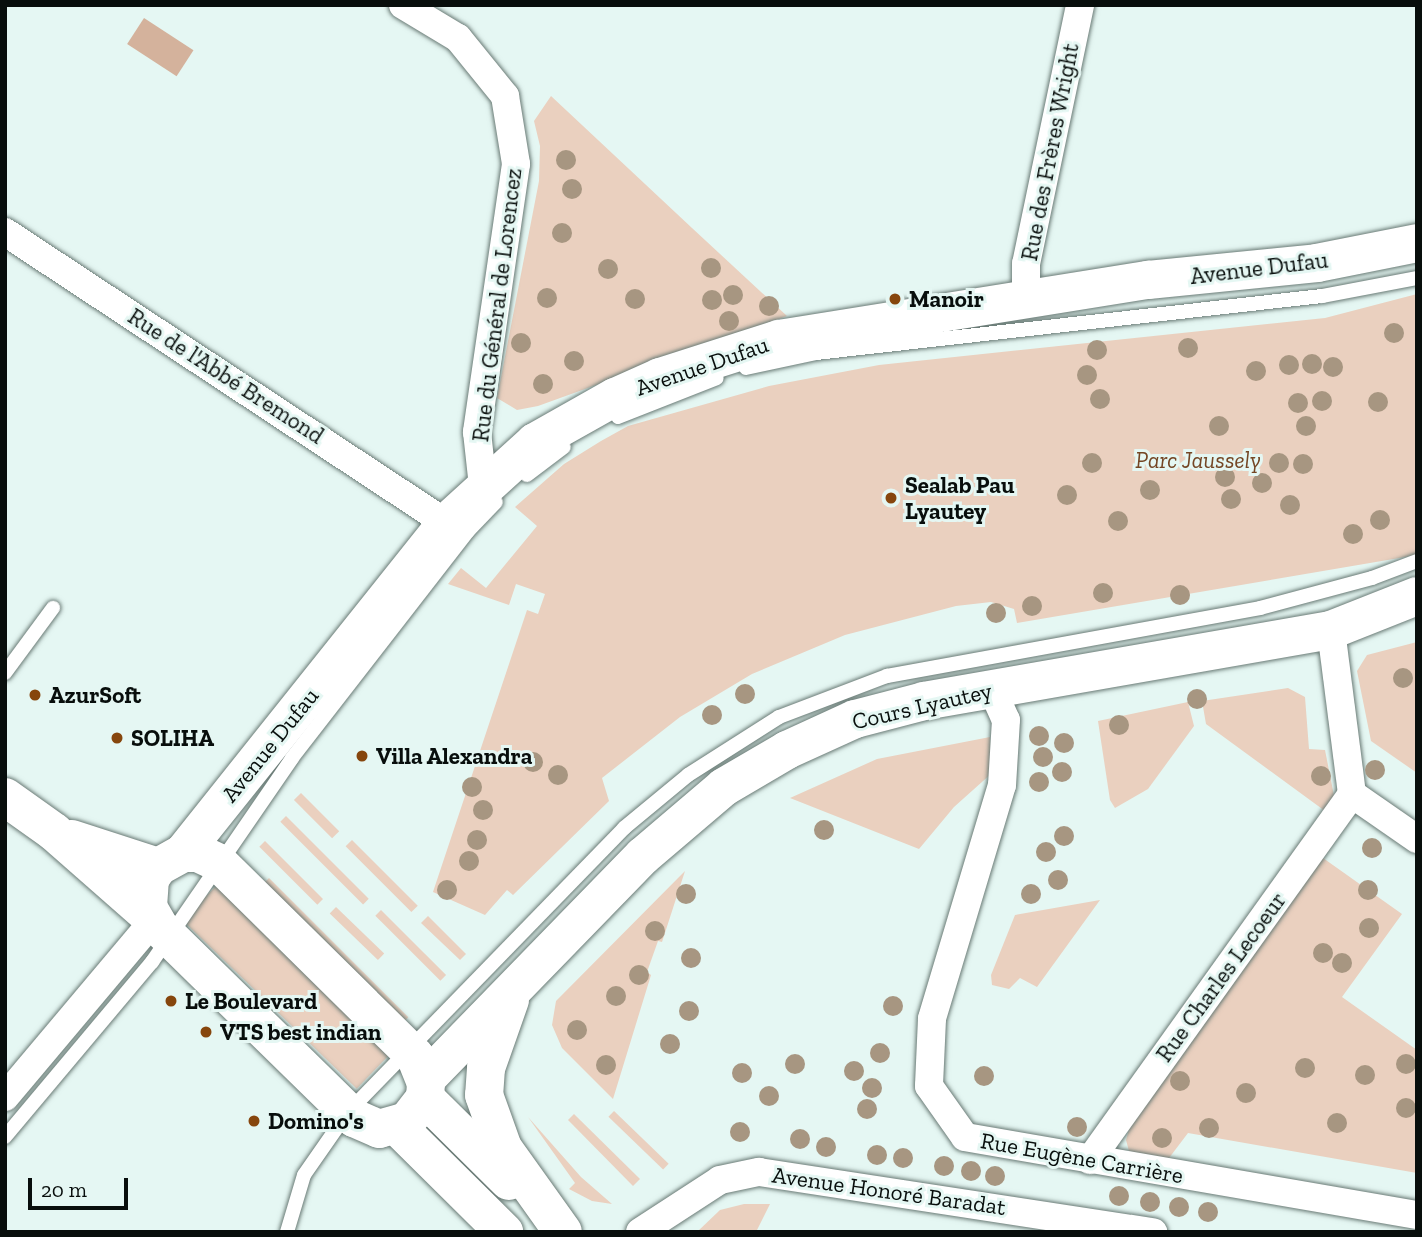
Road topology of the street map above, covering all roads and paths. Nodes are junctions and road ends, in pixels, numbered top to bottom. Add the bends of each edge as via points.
1 (402, 5) edge
2 (1080, 5) edge
3 (5, 232) edge
4 (1417, 243) edge
5 (1417, 278) edge
6 (1026, 300) junction
7 (605, 425) dead end
8 (582, 437) dead end
9 (482, 486) junction
10 (446, 523) junction
11 (1417, 561) edge
12 (1417, 596) edge
13 (53, 608) dead end
14 (1331, 630) junction
15 (5, 673) edge
16 (985, 673) junction
17 (1352, 794) junction
18 (5, 797) edge
19 (54, 832) junction
20 (1417, 839) edge
21 (171, 860) junction
22 (219, 863) junction
23 (161, 928) junction
24 (515, 988) junction
25 (420, 1075) junction
26 (5, 1097) edge
27 (348, 1112) junction
28 (397, 1126) junction
29 (5, 1137) edge
30 (1090, 1160) junction
31 (1417, 1215) edge
32 (287, 1232) edge
33 (504, 1232) edge
34 (561, 1232) edge
35 (640, 1232) edge
36 (1153, 1232) edge

1 - 9 street, Rue du Général de Lorencez via 458,38 505,96 516,164 477,432
2 - 6 street, Rue des Frères Wright via 1026,264
3 - 10 street, Rue de l'Abbé Bremond
4 - 6 main road, Avenue Dufau via 1317,263 1147,280
5 - 7 lane via 1322,296 816,353 741,369
6 - 9 main road, Avenue Dufau via 779,339 660,377 535,442
8 - 22 lane via 549,456 468,531 292,758
9 - 10 main road, Avenue Dufau
10 - 21 main road, Avenue Dufau
11 - 16 lane via 1260,608
12 - 14 main road, Cours Lyautey
13 - 15 lane
14 - 16 main road, Cours Lyautey
14 - 17 street
16 - 24 main road, Cours Lyautey via 855,719 724,787 643,856
16 - 25 lane via 887,676 779,717 688,775 624,828
16 - 30 street, Rue Eugène Carrière via 1006,720 1002,785 932,1018 929,1086 965,1137
17 - 20 street
17 - 30 street, Rue Charles Lecoeur
18 - 19 main road
19 - 21 main road via 121,859
19 - 23 main road
21 - 22 main road via 198,853
21 - 23 main road via 147,893
22 - 23 lane
22 - 25 main road
23 - 26 street
23 - 27 main road
23 - 29 lane
24 - 25 main road, Cours Lyautey
24 - 34 main road via 486,1068 484,1095 503,1148
25 - 27 lane
25 - 28 main road, Cours Lyautey via 418,1111
25 - 34 main road
27 - 28 main road via 372,1127
27 - 32 lane via 304,1175
28 - 33 main road
30 - 31 street, Rue Eugène Carrière
35 - 36 street, Avenue Honoré Baradat via 720,1180 760,1172

